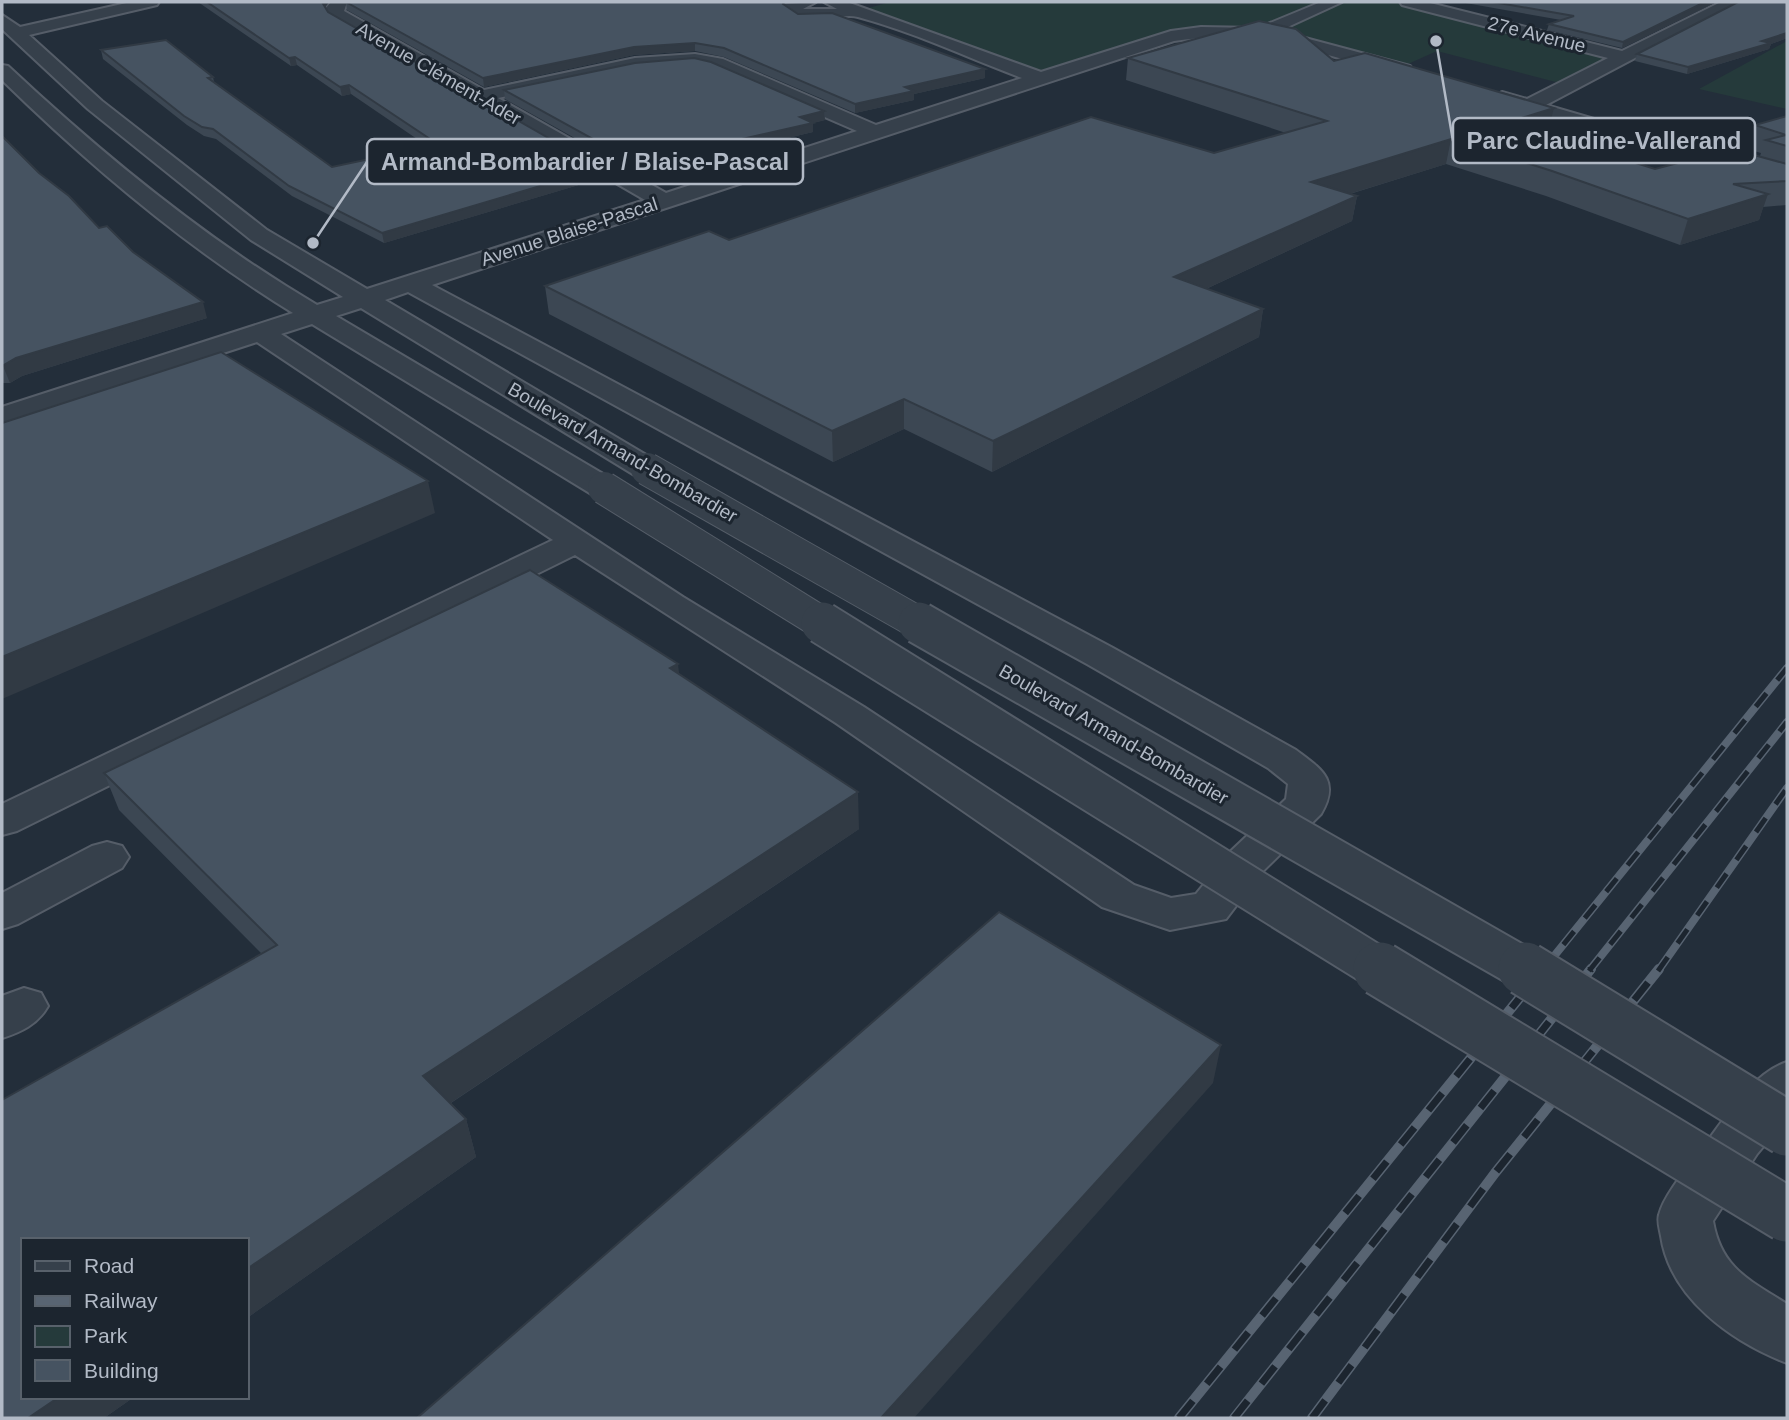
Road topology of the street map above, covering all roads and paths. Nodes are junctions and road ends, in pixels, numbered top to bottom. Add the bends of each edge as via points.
1 (151, 2) edge
2 (340, 2) edge
3 (808, 2) edge
4 (832, 2) edge
5 (890, 2) edge
6 (1334, 2) edge
7 (1408, 2) edge
8 (1733, 2) edge
9 (35, 9) dead end
10 (858, 11) junction
11 (67, 22) junction
12 (9, 27) edge
13 (1261, 33) junction
14 (1624, 57) junction
15 (2, 70) edge
16 (1425, 76) edge
17 (1039, 78) junction
18 (1489, 95) edge
19 (479, 97) junction
20 (1528, 106) junction
21 (875, 132) junction
22 (1787, 182) edge
23 (664, 201) junction
24 (410, 283) junction
25 (365, 297) junction
26 (313, 314) junction
27 (259, 331) junction
28 (2, 416) edge
29 (578, 541) junction
30 (2, 821) edge
31 (107, 857) dead end
32 (2, 913) edge
33 (1787, 1082) edge
34 (1787, 1129) edge
35 (1787, 1215) edge
36 (1787, 1336) edge

1 - 11 street
2 - 19 street, Avenue Clément-Ader via 334,8 337,14
3 - 10 street via 791,7 807,15
4 - 10 street
5 - 10 street
6 - 13 street
7 - 14 street, 27e Avenue
8 - 14 street
9 - 11 street
10 - 17 street
11 - 12 street
12 - 25 street, Boulevard Armand-Bombardier via 94,105 219,205 308,266
13 - 16 street via 1294,38
13 - 17 street, Avenue Blaise-Pascal via 1183,33
14 - 20 street
15 - 26 street, Boulevard Armand-Bombardier via 78,143 252,277
17 - 21 street, Avenue Blaise-Pascal
18 - 20 street
19 - 21 street via 649,62 694,58 717,63
19 - 23 street, Avenue Clément-Ader
20 - 22 street
21 - 23 street, Avenue Blaise-Pascal
23 - 24 street, Avenue Blaise-Pascal
24 - 25 street, Avenue Blaise-Pascal
24 - 29 street, Boulevard Armand-Bombardier via 1027,615 1282,759 1309,780 1306,804 1247,862 1210,908 1170,914 1118,896 850,715
25 - 26 street, Avenue Blaise-Pascal
25 - 34 street, Boulevard Armand-Bombardier, bridge via 647,469 1491,948
26 - 27 street, Avenue Blaise-Pascal
26 - 35 street, Boulevard Armand-Bombardier, bridge
27 - 28 street, Avenue Blaise-Pascal
27 - 29 street, Boulevard Armand-Bombardier
29 - 30 street
31 - 32 street
33 - 36 street via 1739,1139 1685,1217 1691,1254 1719,1292

